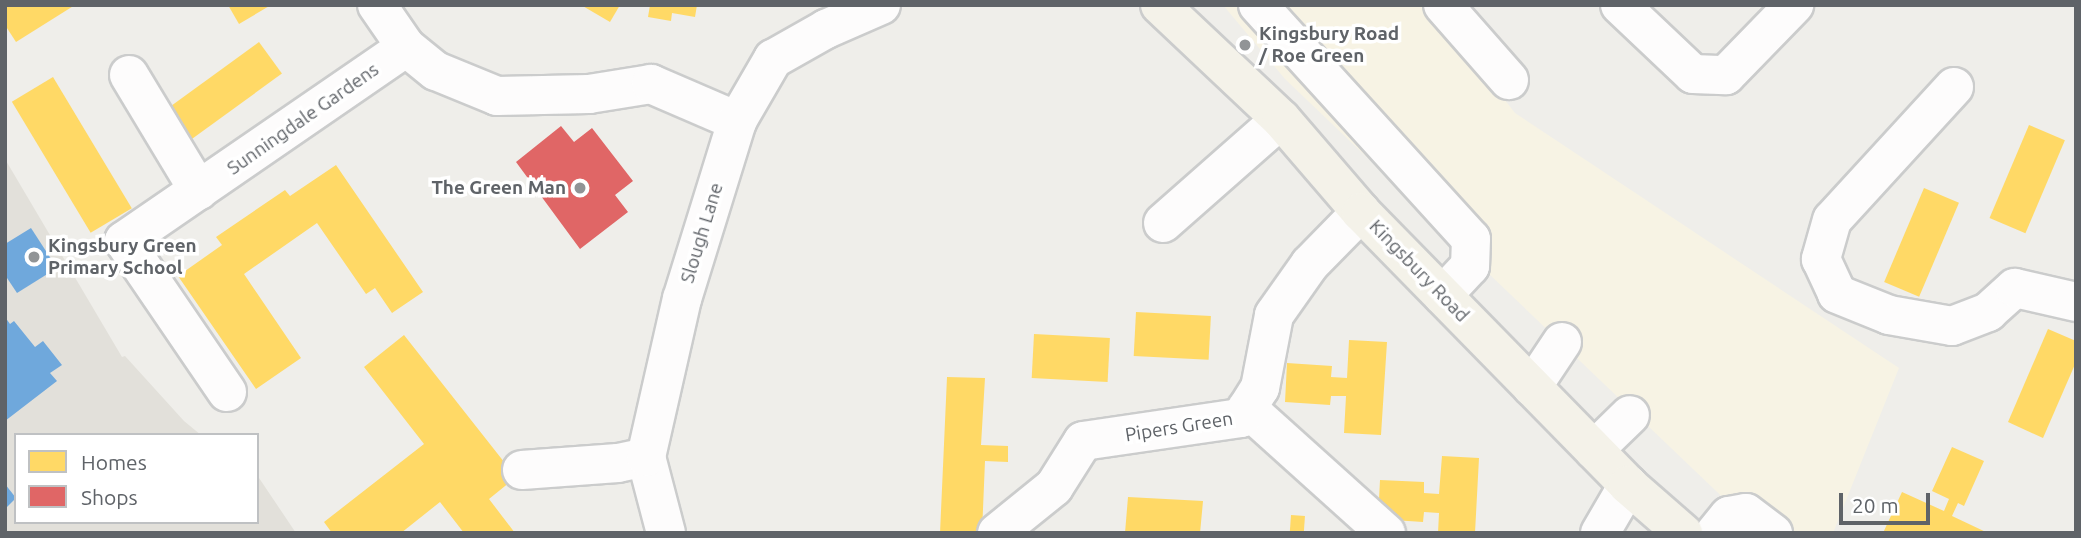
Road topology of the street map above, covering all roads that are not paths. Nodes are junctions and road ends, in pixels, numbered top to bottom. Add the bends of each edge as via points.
1 (377, 5) edge
2 (881, 5) edge
3 (1258, 5) edge
4 (1443, 5) edge
5 (1620, 5) edge
6 (1794, 5) edge
7 (1170, 8) edge
8 (406, 47) junction
9 (129, 75) dead end
10 (1509, 80) dead end
11 (1954, 87) dead end
12 (1281, 119) junction
13 (737, 121) junction
14 (199, 191) junction
15 (1361, 212) junction
16 (1163, 223) dead end
17 (1443, 295) junction
18 (2076, 302) edge
19 (1562, 342) dead end
20 (1532, 387) junction
21 (227, 392) dead end
22 (1247, 408) junction
23 (1630, 415) dead end
24 (1594, 450) junction
25 (646, 457) junction
26 (522, 470) dead end
27 (1628, 485) junction
28 (666, 533) edge
29 (997, 533) edge
30 (1386, 533) edge
31 (1600, 533) edge
32 (1683, 533) edge
33 (1715, 533) edge
34 (1773, 533) edge

1 - 8 street
2 - 13 street, Slough Lane via 772,59
3 - 17 street via 1471,239 1470,266
4 - 10 street
5 - 6 street via 1693,74 1726,75
7 - 12 main road, Kingsbury Road
8 - 13 street via 436,71 497,96 589,94 651,85
8 - 14 street, Sunningdale Gardens
9 - 14 street
11 - 18 street via 1832,220 1821,259 1837,294 1889,315 1952,326 1987,312 2015,288
12 - 15 main road, Kingsbury Road
12 - 16 street
13 - 25 street, Slough Lane via 682,299
14 - 21 street, Sunningdale Gardens via 124,241
15 - 17 main road, Kingsbury Road
15 - 22 street, Pipers Green via 1310,264 1274,315 1260,388
17 - 20 main road, Kingsbury Road
19 - 20 street
20 - 24 main road, Kingsbury Road
22 - 29 street, Pipers Green via 1241,418 1083,441 1054,487
22 - 30 street
23 - 24 street
24 - 27 main road, Kingsbury Road
25 - 26 street
25 - 28 street, Slough Lane
27 - 31 street
27 - 32 main road, Kingsbury Road
33 - 34 street via 1729,516 1746,513

